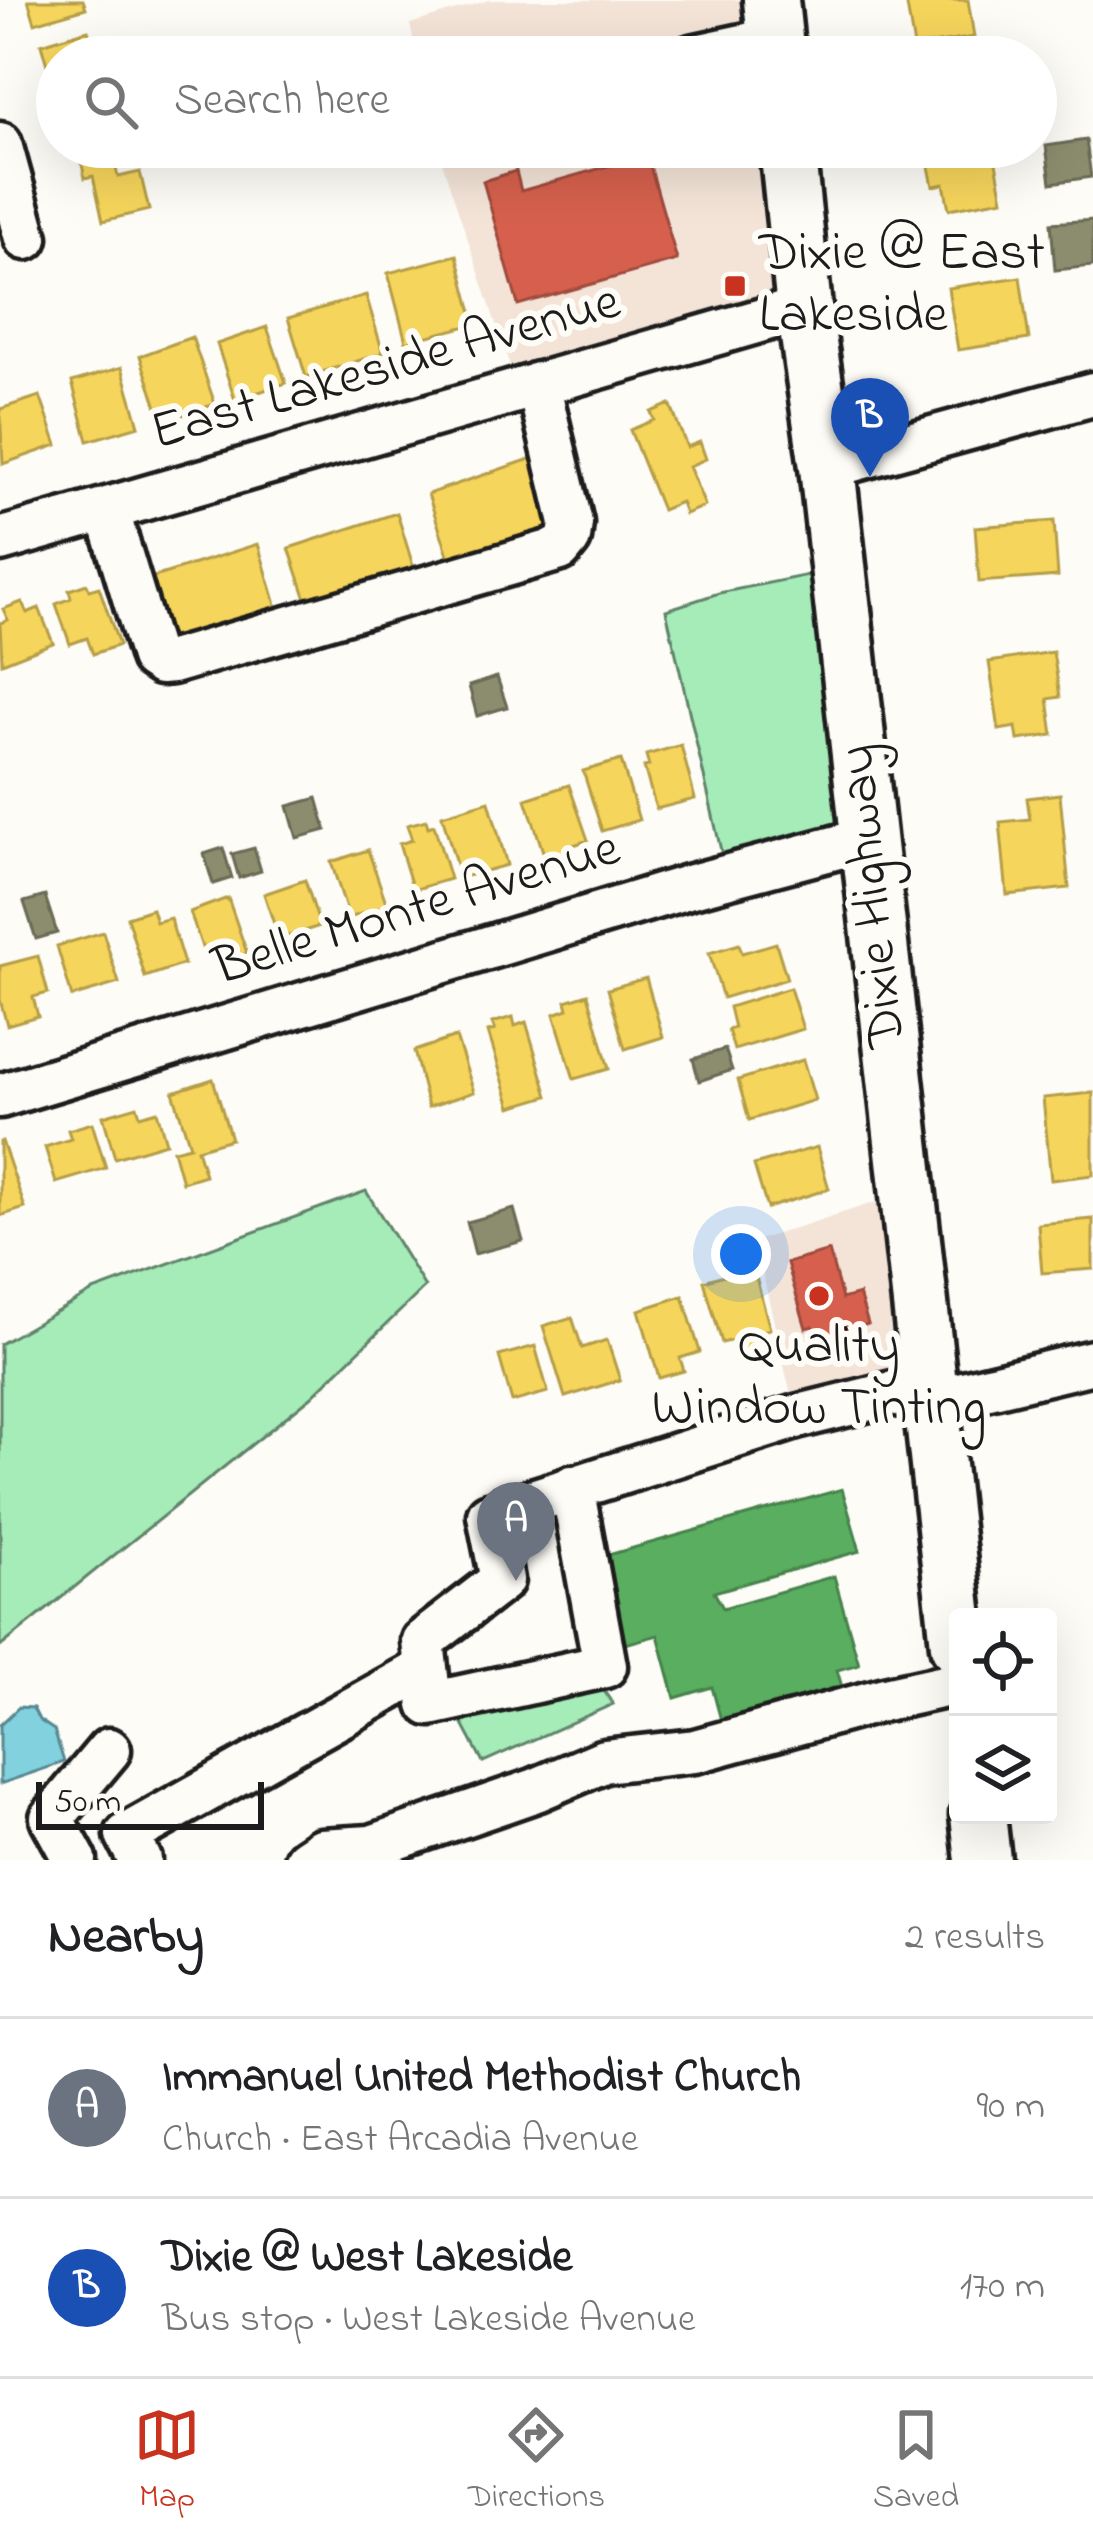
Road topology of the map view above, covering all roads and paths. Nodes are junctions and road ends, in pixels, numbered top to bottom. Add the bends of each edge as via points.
1 (0, 144) edge
2 (789, 168) edge
3 (26, 238) dead end
4 (804, 308) junction
5 (538, 384) junction
6 (1093, 394) edge
7 (826, 466) junction
8 (107, 508) junction
9 (0, 540) edge
10 (868, 838) junction
11 (0, 1096) edge
12 (1093, 1362) edge
13 (930, 1401) junction
14 (572, 1487) junction
15 (954, 1608) edge
16 (426, 1668) junction
17 (949, 1685) edge
18 (109, 1750) dead end
19 (978, 1824) edge
20 (74, 1860) edge
21 (140, 1860) edge
22 (306, 1860) edge
23 (983, 1860) edge

1 - 3 street
2 - 4 main road, Dixie Highway
4 - 5 street, East Lakeside Avenue
4 - 7 main road, Dixie Highway
5 - 8 street, East Lakeside Avenue
5 - 8 street via 572,523 560,549 172,662 152,657
6 - 7 street
7 - 10 main road, Dixie Highway
8 - 9 street, East Lakeside Avenue
10 - 11 street, Belle Monte Avenue
10 - 13 main road, Dixie Highway
12 - 13 street
13 - 14 street via 893,1393
13 - 15 main road, Dixie Highway
14 - 16 street via 489,1515 502,1580 423,1642
14 - 16 street via 605,1666 430,1704
16 - 21 street via 127,1835
17 - 22 street via 695,1751 604,1761 370,1847 321,1850
18 - 20 street via 52,1818
19 - 23 main road

